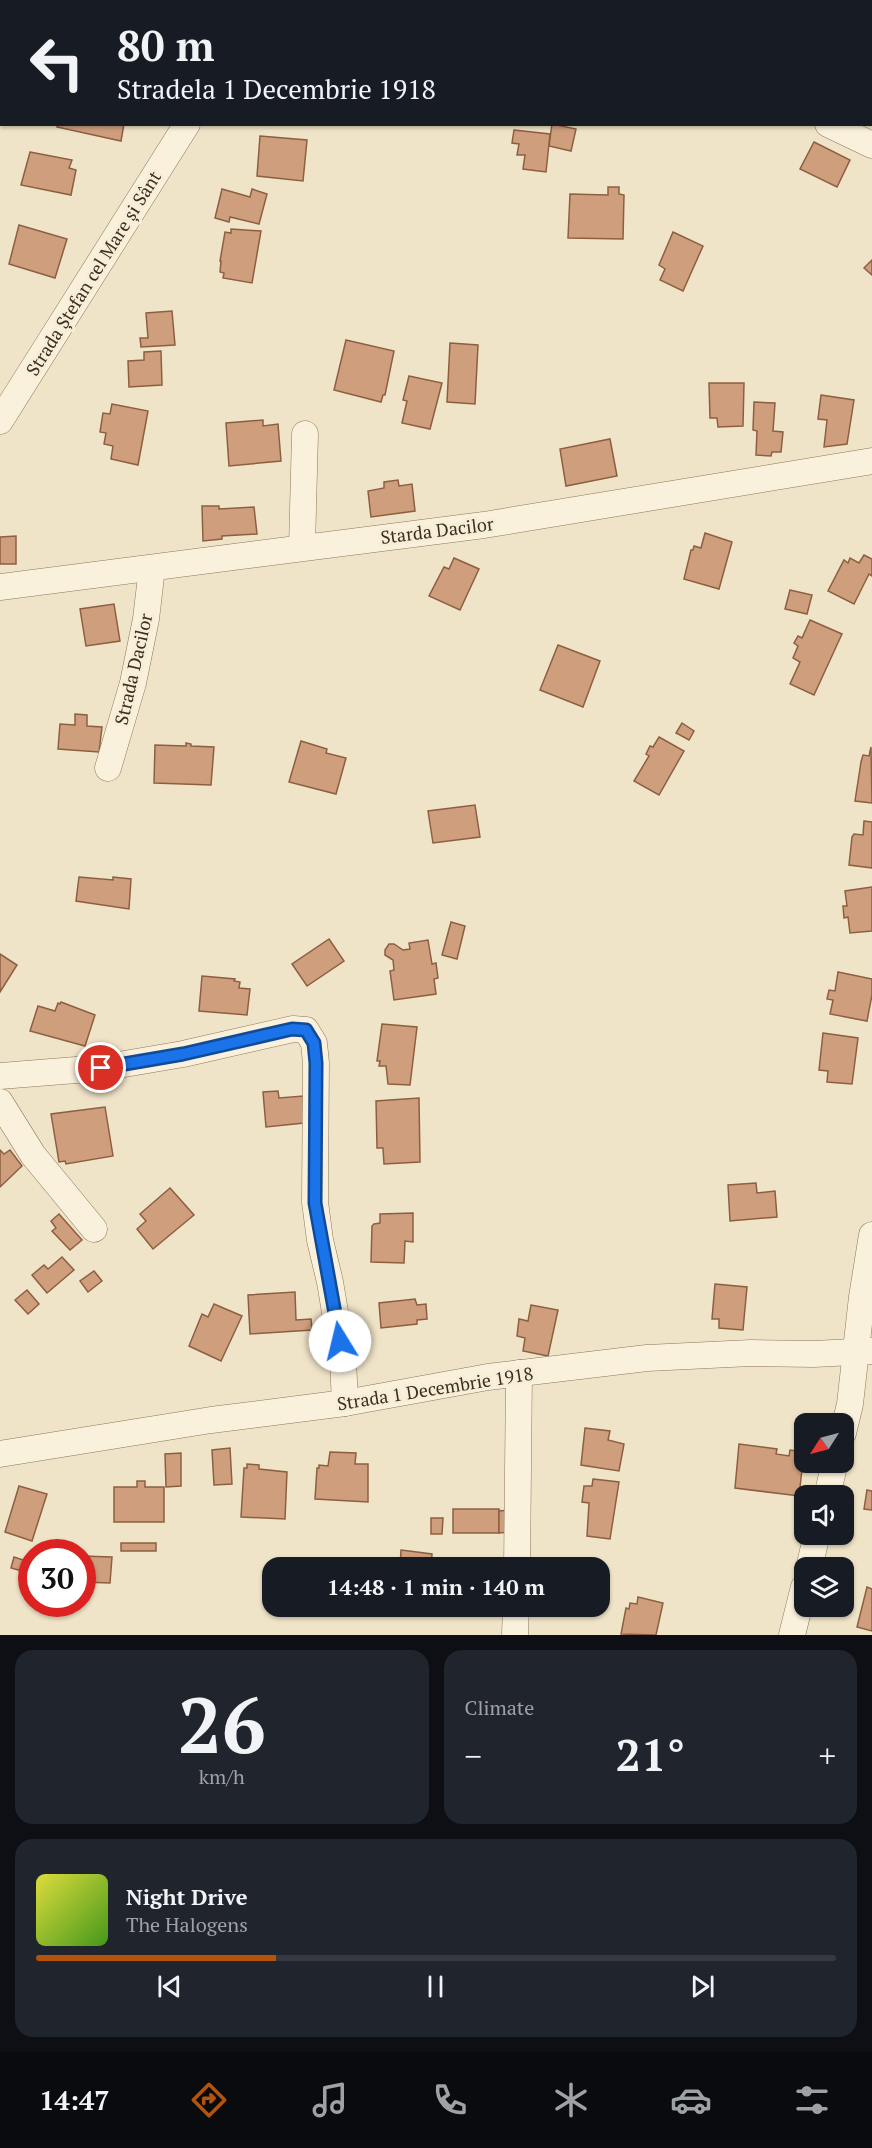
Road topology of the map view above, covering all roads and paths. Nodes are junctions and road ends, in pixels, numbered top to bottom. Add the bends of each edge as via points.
1 (186, 126) edge
2 (832, 126) edge
3 (872, 145) edge
4 (0, 421) edge
5 (305, 434) dead end
6 (872, 461) edge
7 (302, 547) junction
8 (152, 568) junction
9 (0, 587) edge
10 (108, 768) dead end
11 (0, 1076) edge
12 (0, 1102) edge
13 (94, 1229) dead end
14 (872, 1235) edge
15 (864, 1352) edge
16 (519, 1373) junction
17 (345, 1403) junction
18 (848, 1413) edge
19 (0, 1454) edge
20 (517, 1557) edge
21 (516, 1617) edge
22 (796, 1617) edge
23 (515, 1635) edge
24 (792, 1635) edge

1 - 4 street, Strada Ștefan cel Mare și Sânt
2 - 3 street
5 - 7 street
6 - 7 street, Starda Dacilor via 484,525
7 - 8 street, Starda Dacilor
8 - 9 street, Starda Dacilor
8 - 10 street, Strada Dacilor via 133,683
11 - 17 street via 101,1068 292,1029 306,1030 314,1043 316,1063 315,1203 341,1349
12 - 13 street via 33,1155
14 - 15 street via 862,1297
15 - 16 street, Strada 1 Decembrie 1918 via 647,1358
15 - 18 street
16 - 17 street, Strada 1 Decembrie 1918
16 - 20 street
17 - 19 street, Strada 1 Decembrie 1918
21 - 23 street
22 - 24 street

